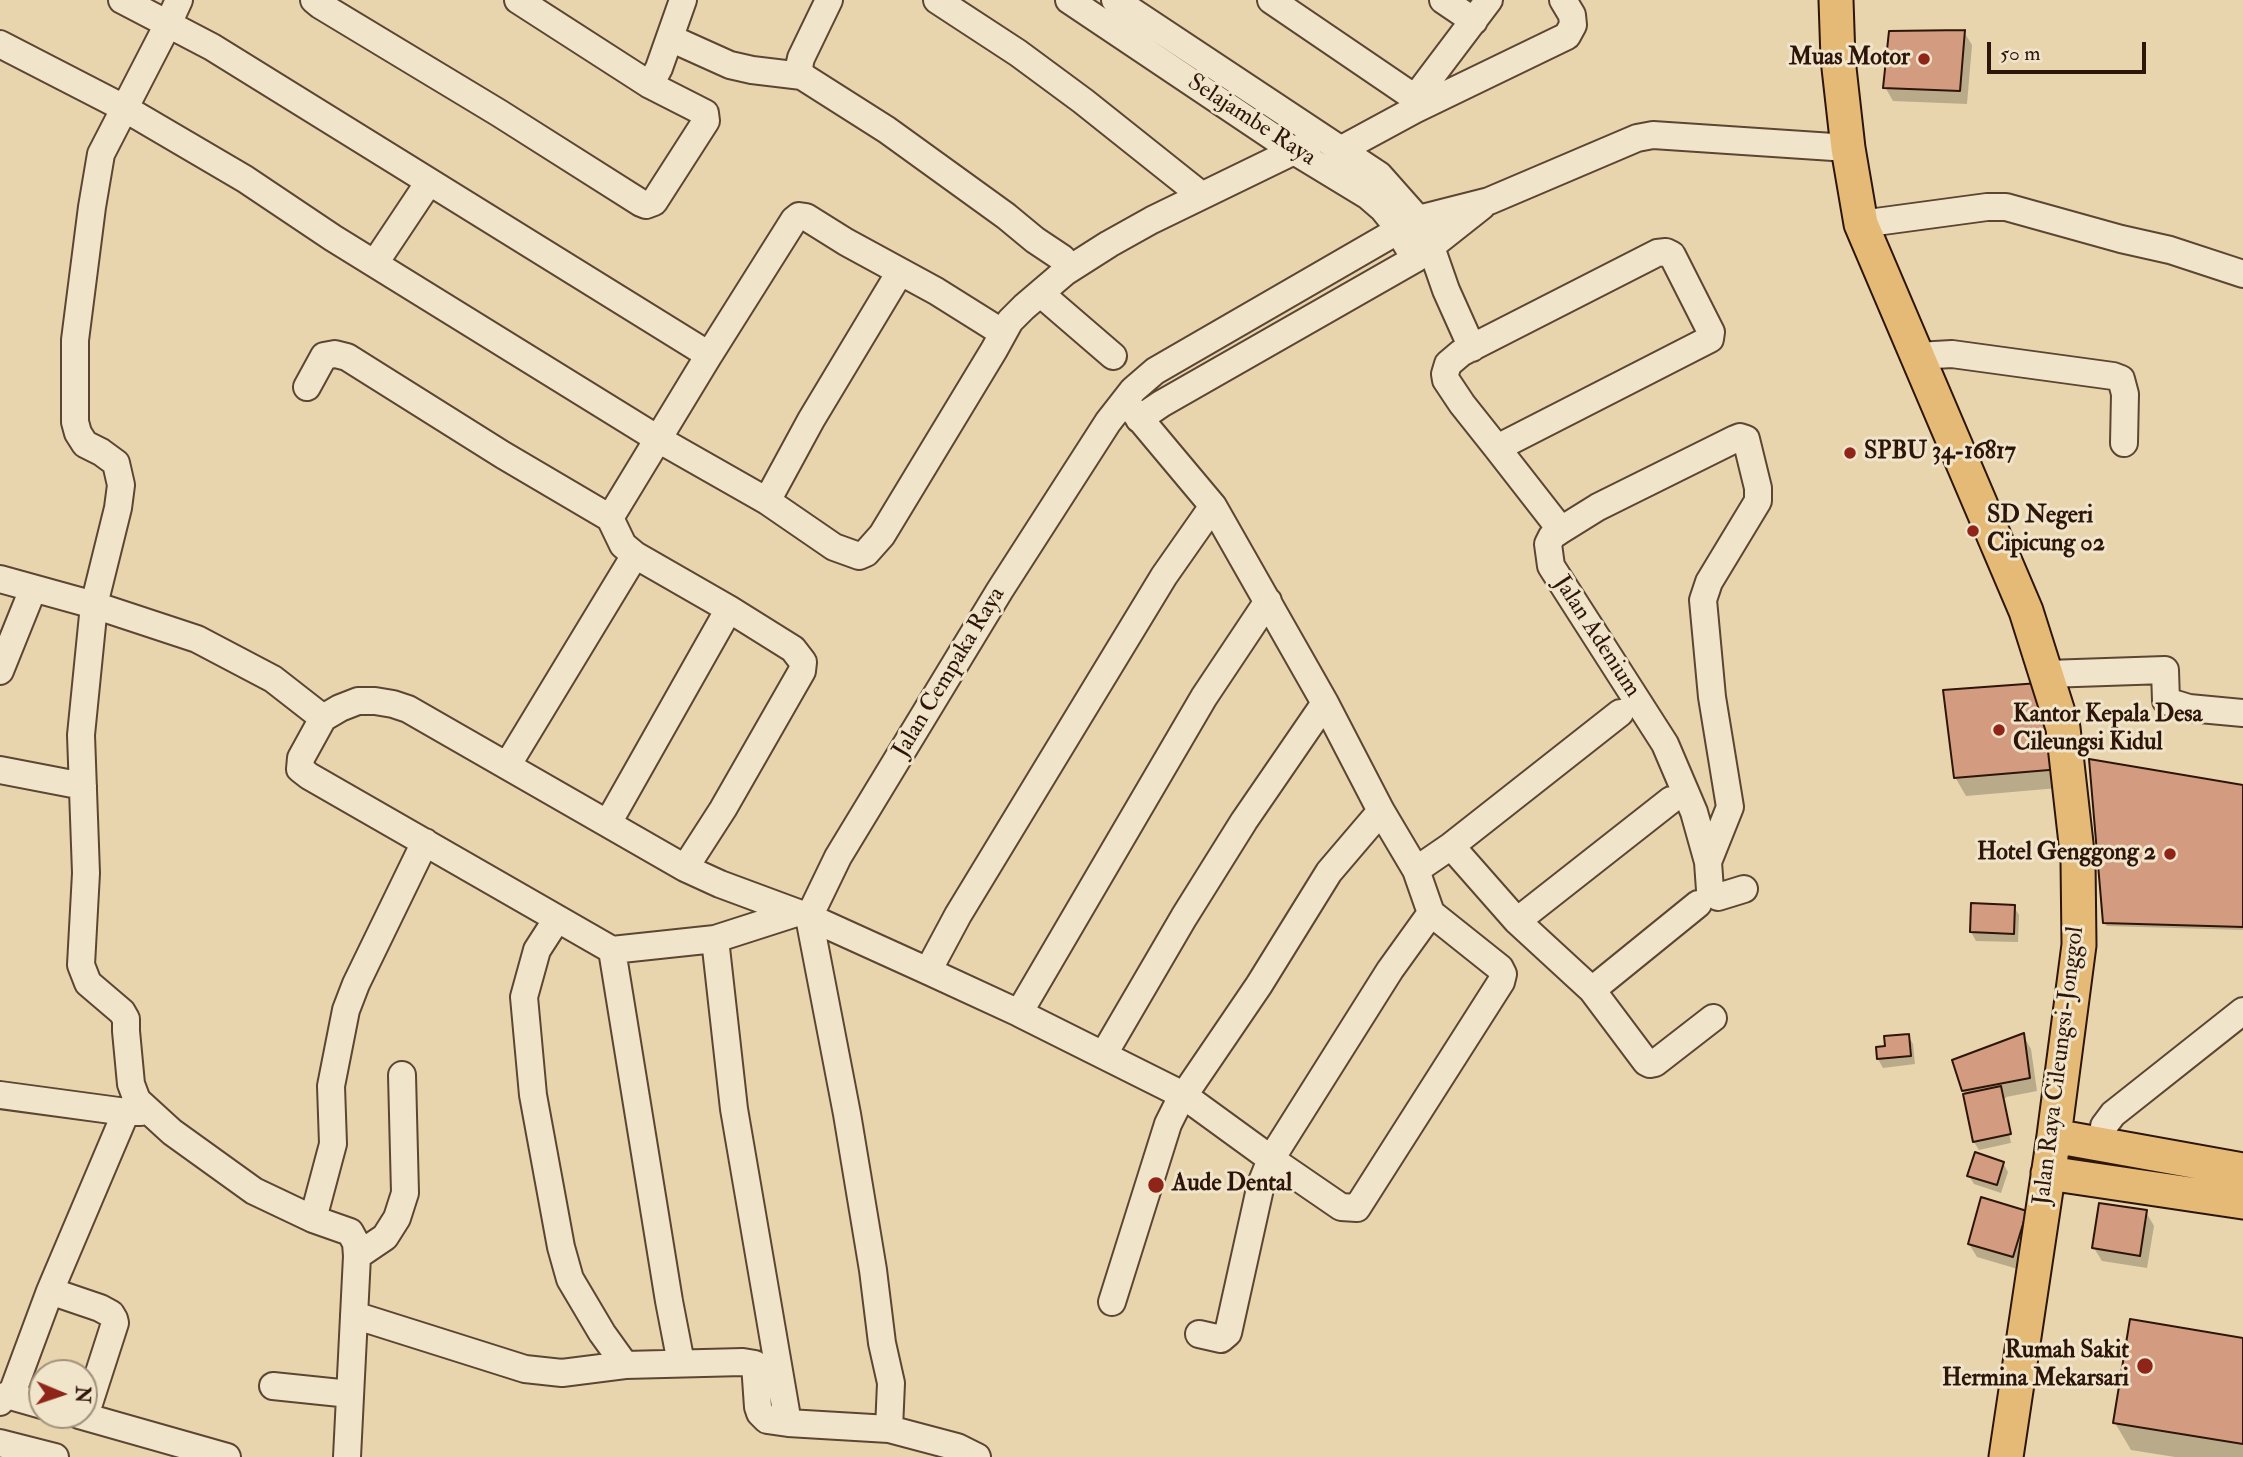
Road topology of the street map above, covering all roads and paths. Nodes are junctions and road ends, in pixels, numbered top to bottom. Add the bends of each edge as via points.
1 (122, 0) edge
2 (179, 0) edge
3 (314, 0) edge
4 (518, 0) edge
5 (829, 0) edge
6 (937, 0) edge
7 (1069, 0) edge
8 (1271, 0) edge
9 (1443, 0) edge
10 (1489, 0) edge
11 (1563, 0) edge
12 (1836, 0) edge
13 (680, 1) edge
14 (1130, 12) edge
15 (1474, 21) junction
16 (168, 24) junction
17 (0, 44) edge
18 (661, 61) junction
19 (803, 76) junction
20 (1414, 104) junction
21 (124, 108) junction
22 (1330, 143) junction
23 (1848, 148) junction
24 (1294, 151) junction
25 (429, 182) junction
26 (1200, 195) junction
27 (1489, 201) junction
28 (1861, 224) junction
29 (1408, 225) junction
30 (1423, 253) junction
31 (375, 263) junction
32 (1071, 268) junction
33 (900, 272) junction
34 (2243, 274) edge
35 (1019, 314) junction
36 (1472, 348) junction
37 (709, 355) junction
38 (1113, 356) dead end
39 (1917, 356) junction
40 (307, 387) dead end
41 (1142, 401) junction
42 (658, 439) junction
43 (2124, 443) dead end
44 (1497, 448) junction
45 (768, 501) junction
46 (1213, 506) junction
47 (610, 518) junction
48 (1561, 530) junction
49 (635, 555) junction
50 (0, 579) edge
51 (33, 589) junction
52 (1268, 601) junction
53 (94, 605) junction
54 (729, 609) junction
55 (0, 671) edge
56 (2047, 674) junction
57 (1325, 703) junction
58 (1620, 713) dead end
59 (2243, 713) edge
60 (323, 718) junction
61 (507, 766) junction
62 (0, 770) edge
63 (83, 786) junction
64 (1671, 800) dead end
65 (1381, 811) junction
66 (608, 823) junction
67 (425, 842) junction
68 (1434, 857) junction
69 (1708, 862) junction
70 (685, 868) junction
71 (1744, 889) dead end
72 (1698, 904) dead end
73 (1431, 913) junction
74 (802, 915) junction
75 (557, 919) junction
76 (1517, 921) junction
77 (715, 939) junction
78 (612, 950) junction
79 (928, 971) junction
80 (1592, 990) junction
81 (2243, 1011) edge
82 (1019, 1013) junction
83 (1713, 1017) dead end
84 (1104, 1054) junction
85 (402, 1075) dead end
86 (0, 1095) edge
87 (1176, 1108) junction
88 (138, 1112) junction
89 (2054, 1136) junction
90 (2102, 1146) junction
91 (1267, 1170) junction
92 (2243, 1170) edge
93 (2048, 1173) junction
94 (2243, 1202) edge
95 (313, 1219) junction
96 (357, 1256) junction
97 (50, 1291) junction
98 (1112, 1302) dead end
99 (354, 1315) junction
100 (1199, 1334) dead end
101 (681, 1363) junction
102 (625, 1365) junction
103 (98, 1371) edge
104 (273, 1385) dead end
105 (350, 1394) junction
106 (6, 1400) edge
107 (28, 1403) edge
108 (98, 1421) edge
109 (788, 1423) junction
110 (890, 1429) junction
111 (0, 1443) edge
112 (55, 1457) edge
113 (227, 1457) edge
114 (347, 1457) edge
115 (977, 1457) edge
116 (2006, 1457) edge

1 - 16 street
2 - 16 street
3 - 18 street via 646,205 657,199 706,118
4 - 18 street
5 - 19 street via 801,58
6 - 26 street via 1017,52
7 - 14 street, Selajambe Raya
8 - 20 street
9 - 15 street
10 - 15 street
11 - 20 street via 1572,15 1567,36
12 - 23 main road, Jalan Raya Cileungsi-Jonggol
13 - 18 street
14 - 22 street
14 - 24 street, Selajambe Raya
15 - 20 street
16 - 21 street
16 - 25 street
17 - 21 street
18 - 19 street
19 - 32 street via 887,130
20 - 22 street
21 - 31 street
21 - 53 street via 101,154 75,340 78,433 85,444 116,463 121,485
22 - 24 street
22 - 29 street via 1379,175
23 - 27 street via 1644,135
23 - 28 main road, Jalan Raya Cileungsi-Jonggol
24 - 26 street
24 - 29 street, Selajambe Raya
25 - 31 street
25 - 37 street
26 - 32 street
27 - 29 street
27 - 30 street
28 - 34 street via 2006,207
28 - 39 main road, Jalan Raya Cileungsi-Jonggol
29 - 30 street, Selajambe Raya
29 - 41 street via 1155,371
30 - 36 street, Selajambe Raya
30 - 41 street
31 - 42 street
32 - 35 street
33 - 35 street via 969,310
33 - 37 street via 806,217 796,217
33 - 45 street
35 - 38 street
35 - 45 street via 882,535 866,553 852,555 834,547
36 - 44 street via 1448,364 1447,380
36 - 44 street via 1665,252 1672,255 1711,332 1704,343
37 - 42 street
39 - 43 street via 1952,354 2121,379
39 - 56 main road, Jalan Raya Cileungsi-Jonggol via 2026,611
40 - 47 street via 324,356 347,357
41 - 46 street
41 - 74 street, Jalan Cempaka Raya via 1099,435
42 - 45 street
42 - 47 street
44 - 48 street
46 - 52 street
46 - 79 street via 1164,576
47 - 49 street via 623,545
48 - 69 street, Jalan Adenium via 1548,544 1551,566 1665,744 1694,812
48 - 69 street via 1723,445 1746,439 1758,500 1703,600 1712,697 1730,807
49 - 54 street
49 - 61 street
50 - 51 street
51 - 53 street
51 - 55 street
52 - 57 street
52 - 82 street via 1204,697
53 - 60 street via 197,639 273,679
53 - 63 street via 81,735
54 - 66 street
54 - 70 street via 793,649 803,662 802,671
56 - 59 street via 2165,670 2166,702
56 - 89 main road, Jalan Raya Cileungsi-Jonggol via 2063,728 2078,861 2079,945
57 - 65 street
57 - 84 street via 1237,832
58 - 68 street
60 - 61 street via 358,701 393,704
60 - 67 street via 301,758 300,769
61 - 66 street
62 - 63 street
63 - 88 street via 86,873 81,965 88,984 126,1019
64 - 76 street
65 - 68 street
65 - 87 street via 1329,872
66 - 70 street
67 - 75 street
67 - 95 street via 346,1010 331,1087 332,1144
68 - 73 street
68 - 76 street
69 - 71 street, Jalan Adenium via 1710,890 1716,896
70 - 74 street
72 - 80 street
73 - 91 street via 1390,970
73 - 91 street via 1500,968 1501,982 1357,1208 1341,1207
74 - 77 street
74 - 79 street
74 - 110 street via 826,995 847,1114 891,1383
75 - 78 street
75 - 102 street via 537,950 524,997 533,1095 570,1279
76 - 80 street
77 - 78 street
77 - 109 street via 734,1109
78 - 101 street
79 - 82 street
80 - 83 street via 1650,1064
81 - 90 street via 2113,1114 2104,1126
82 - 84 street
84 - 87 street
85 - 96 street via 405,1193 397,1218 384,1237
86 - 88 street
87 - 91 street
87 - 98 street
88 - 95 street via 254,1191
88 - 97 street
89 - 90 main road
89 - 93 main road, Jalan Raya Cileungsi-Jonggol
90 - 92 main road
91 - 100 street via 1228,1333 1222,1339
93 - 94 main road
93 - 116 main road, Jalan Raya Cileungsi-Jonggol
95 - 96 street via 350,1232
96 - 99 street
97 - 103 street via 111,1314 115,1323
97 - 106 street
99 - 102 street via 525,1369 562,1373
99 - 105 street
101 - 102 street
101 - 109 street via 755,1364 760,1413 766,1420
104 - 105 street
105 - 114 street
106 - 107 street
108 - 113 street
109 - 110 street
110 - 115 street
111 - 112 street

